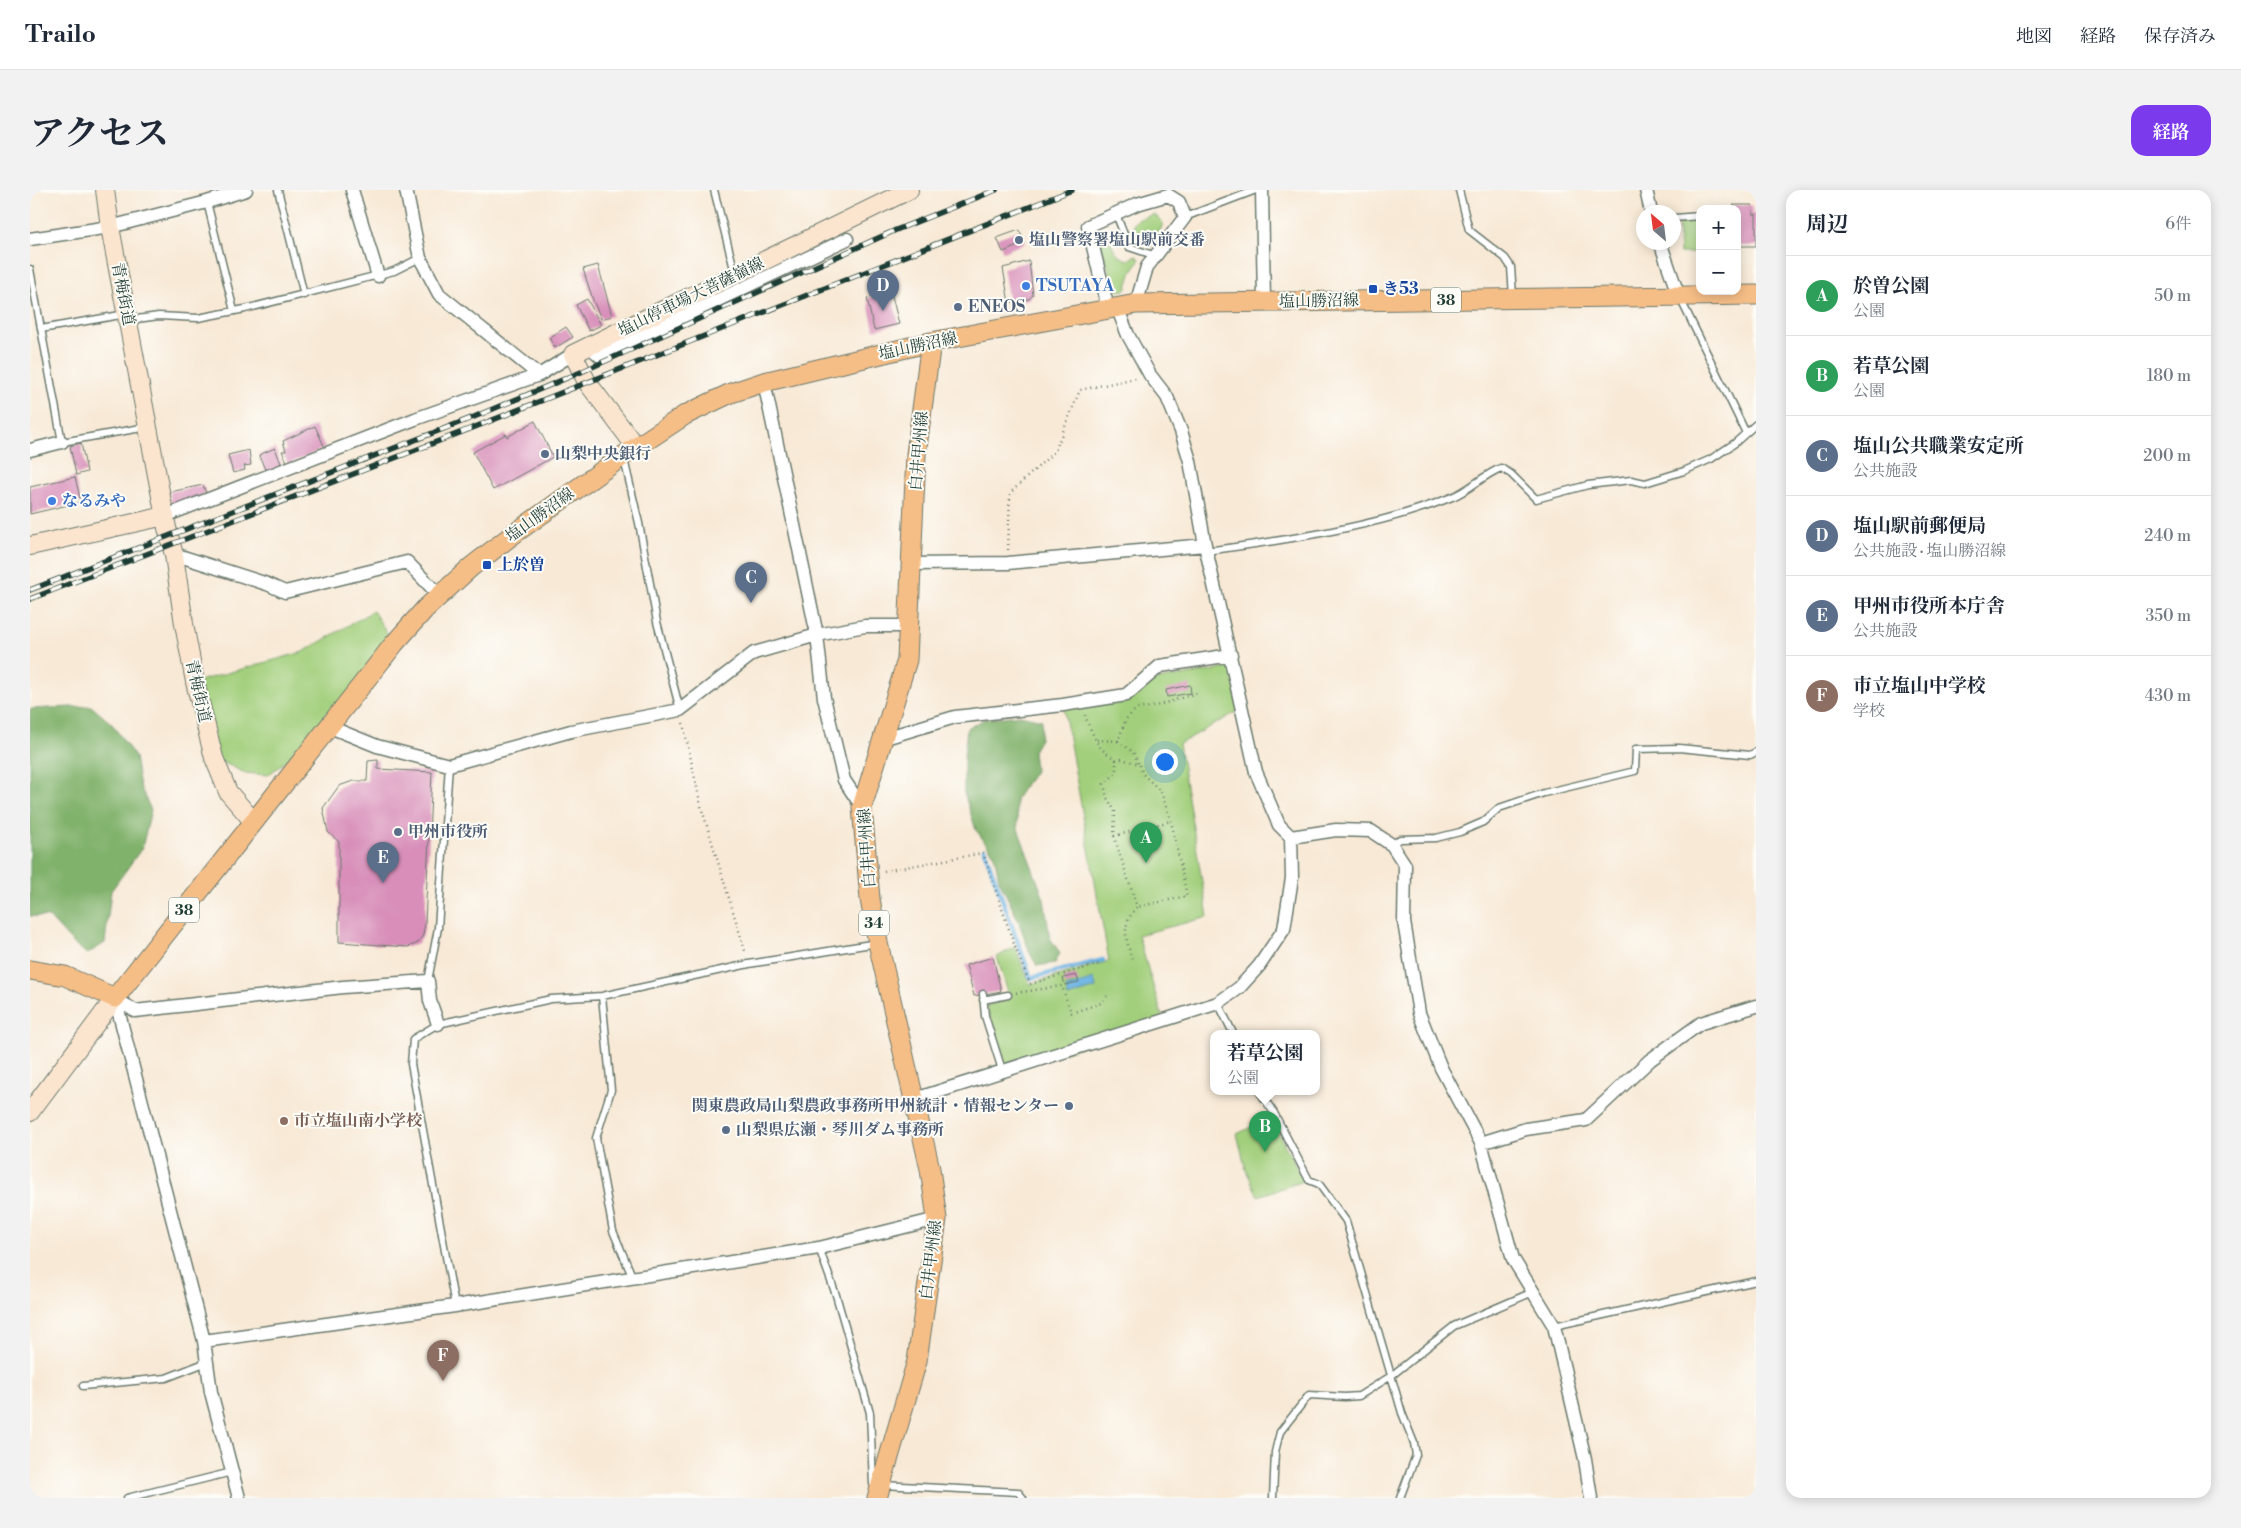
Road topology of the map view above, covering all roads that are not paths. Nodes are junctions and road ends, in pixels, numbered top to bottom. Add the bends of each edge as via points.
1 (105, 190) edge
2 (246, 190) edge
3 (278, 190) edge
4 (352, 190) edge
5 (406, 190) edge
6 (714, 190) edge
7 (909, 190) edge
8 (1256, 190) edge
9 (1262, 190) edge
10 (1459, 190) edge
11 (1646, 190) edge
12 (207, 202) junction
13 (1649, 205) edge
14 (1116, 214) junction
15 (1696, 216) edge
16 (1185, 217) junction
17 (1681, 217) edge
18 (110, 227) junction
19 (30, 239) edge
20 (847, 239) dead end
21 (1663, 250) edge
22 (1156, 256) junction
23 (420, 258) junction
24 (30, 269) edge
25 (378, 276) junction
26 (736, 276) junction
27 (304, 295) junction
28 (1756, 295) edge
29 (1679, 297) junction
30 (1514, 299) junction
31 (1264, 302) junction
32 (1136, 304) junction
33 (1113, 308) junction
34 (234, 311) junction
35 (127, 317) junction
36 (41, 329) junction
37 (931, 342) junction
38 (581, 350) junction
39 (539, 374) junction
40 (764, 382) junction
41 (1756, 424) edge
42 (148, 427) junction
43 (1746, 431) junction
44 (62, 442) junction
45 (30, 450) edge
46 (629, 451) junction
47 (165, 516) junction
48 (30, 546) edge
49 (1206, 548) junction
50 (175, 557) junction
51 (912, 564) junction
52 (439, 595) junction
53 (909, 626) junction
54 (817, 635) junction
55 (1231, 655) junction
56 (680, 710) junction
57 (330, 727) junction
58 (882, 739) junction
59 (1756, 752) edge
60 (449, 766) junction
61 (862, 807) junction
62 (253, 821) junction
63 (1291, 837) junction
64 (1392, 845) junction
65 (878, 943) junction
66 (30, 970) edge
67 (428, 981) junction
68 (1008, 995) road end
69 (602, 996) junction
70 (116, 998) junction
71 (1218, 1002) junction
72 (1756, 1006) edge
73 (438, 1024) junction
74 (1232, 1030) edge
75 (1003, 1072) junction
76 (1262, 1095) edge
77 (915, 1100) junction
78 (30, 1112) edge
79 (1481, 1143) junction
80 (938, 1219) junction
81 (819, 1248) junction
82 (632, 1276) junction
83 (1756, 1281) edge
84 (1533, 1292) junction
85 (455, 1306) junction
86 (1554, 1326) junction
87 (204, 1341) junction
88 (207, 1362) junction
89 (1391, 1376) junction
90 (83, 1386) dead end
91 (232, 1472) junction
92 (877, 1494) edge
93 (127, 1498) edge
94 (239, 1498) edge
95 (1023, 1498) edge
96 (1273, 1498) edge
97 (1400, 1498) edge
98 (1591, 1498) edge

1 - 18 street, 青梅街道
2 - 12 street
3 - 27 lane
4 - 25 street
5 - 23 street
6 - 26 lane
7 - 26 street, 塩山停車場大菩薩嶺線
8 - 16 lane
9 - 31 street
10 - 30 lane via 1469,230 1505,258 1511,267
11 - 13 street
12 - 18 street
12 - 34 lane
14 - 16 street via 1168,195 1179,202
14 - 22 lane via 1129,247
14 - 33 street via 1088,226
15 - 17 lane
16 - 22 street
18 - 19 street
18 - 35 street, 青梅街道
20 - 38 street via 600,356
21 - 29 street
22 - 32 street via 1147,267
23 - 25 lane
23 - 39 street via 439,294
24 - 36 lane
25 - 27 lane
26 - 38 street, 塩山停車場大菩薩嶺線
27 - 34 lane
28 - 29 main road, 塩山勝沼線 / 38
29 - 30 main road, 塩山勝沼線 / 38
29 - 43 lane
30 - 31 main road, 塩山勝沼線 / 38
31 - 32 main road, 塩山勝沼線 / 38
32 - 33 main road, 塩山勝沼線 / 38
33 - 37 main road, 塩山勝沼線 / 38
33 - 49 street via 1150,375 1167,397 1181,431 1190,461
34 - 35 lane via 198,318
35 - 36 lane
35 - 42 street, 青梅街道
36 - 44 lane
37 - 40 main road, 塩山勝沼線 / 38
37 - 51 main road, 白井甲州線 / 34 via 916,454
38 - 39 street
38 - 46 street via 581,372
39 - 47 street
40 - 46 main road, 塩山勝沼線 / 38 via 684,415
40 - 54 street
41 - 43 lane
42 - 44 lane
42 - 47 street, 青梅街道
43 - 49 lane via 1711,459 1645,483 1631,480 1588,485 1536,499 1501,468 1487,473 1452,497 1393,516 1294,539
44 - 45 street
46 - 52 main road, 塩山勝沼線 / 38 via 511,536
46 - 56 lane via 657,622
47 - 48 street
47 - 50 street, 青梅街道
49 - 51 street via 1008,563
49 - 55 street
50 - 52 street via 285,592 407,562
50 - 62 street, 青梅街道 via 186,634 214,758 228,792
51 - 53 main road, 白井甲州線 / 34
52 - 57 main road, 塩山勝沼線 / 38 via 394,644
53 - 54 street via 865,626
53 - 58 main road, 白井甲州線 / 34 via 907,660
54 - 56 street via 754,653
54 - 61 street via 824,698 844,780
55 - 58 street via 1160,666 1126,695 955,717
55 - 63 street via 1256,772 1279,825
56 - 60 street via 571,731
57 - 60 street via 377,746
57 - 62 main road, 塩山勝沼線 / 38
58 - 61 main road, 白井甲州線 / 34
59 - 64 lane via 1750,755 1679,748 1636,748 1635,771 1544,793 1499,808 1483,822 1460,832 1436,838 1400,839
60 - 67 lane via 438,928
61 - 65 main road, 白井甲州線 / 34
62 - 70 main road, 38
63 - 64 street via 1336,830 1371,831
63 - 71 street via 1292,878 1284,929 1259,966 1239,988
64 - 79 street via 1405,865 1404,922 1419,1013 1441,1068
65 - 69 lane via 749,964
65 - 77 main road, 白井甲州線 / 34
66 - 70 main road via 65,976
67 - 70 street via 343,987 135,1011
67 - 73 street via 430,1001
68 - 75 lane via 983,997 985,1016
69 - 73 lane via 551,999
69 - 82 lane via 611,1090 596,1138 613,1231
70 - 78 street
70 - 87 street
71 - 74 lane
71 - 75 street
72 - 79 street via 1701,1023 1650,1060 1586,1120 1526,1129
73 - 85 lane via 413,1039 411,1064
75 - 77 street
76 - 89 lane via 1309,1180 1319,1184 1346,1221
77 - 80 main road, 白井甲州線 / 34
79 - 84 street via 1513,1259
80 - 81 street
80 - 92 main road, 白井甲州線 / 34 via 917,1361
81 - 82 street
81 - 92 lane via 870,1413
82 - 85 street
83 - 86 lane
84 - 86 street
84 - 89 lane via 1454,1326
85 - 87 street
86 - 98 street
87 - 88 street
88 - 90 lane via 166,1378
88 - 91 street via 211,1392
89 - 96 lane via 1359,1396 1309,1395 1280,1432 1275,1452
89 - 97 lane via 1416,1455
91 - 93 lane
91 - 94 street
92 - 95 lane via 1018,1492

